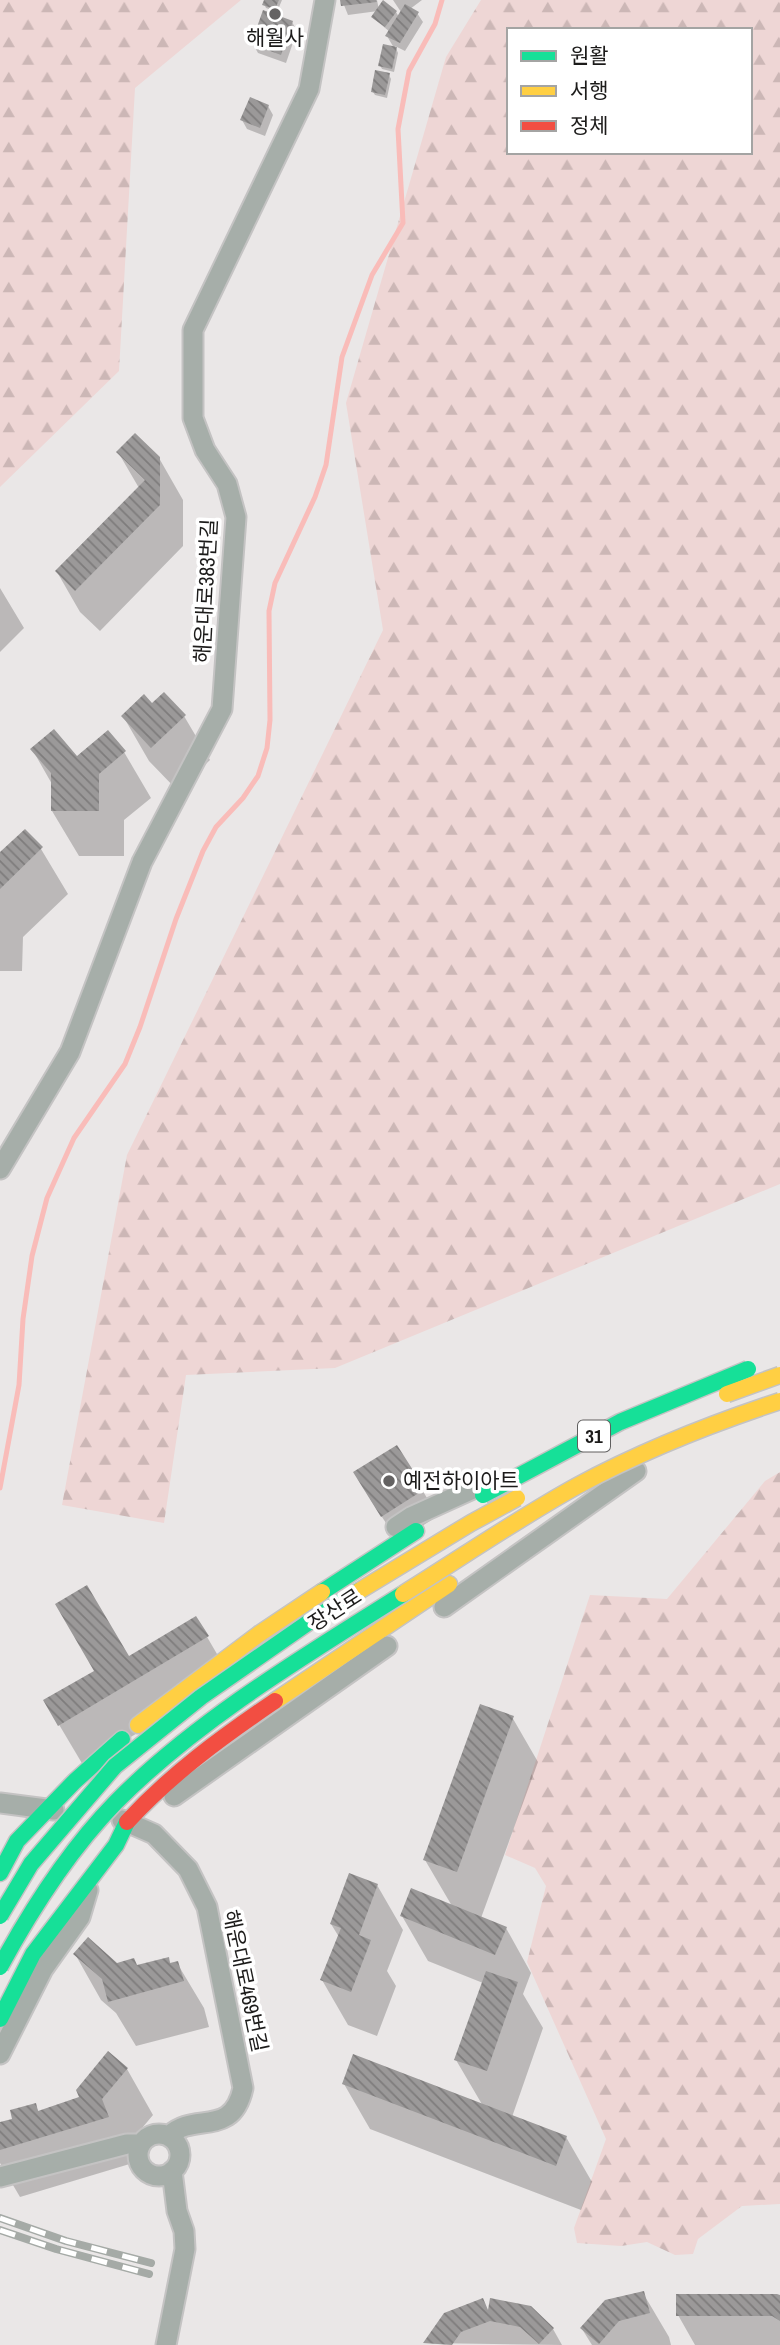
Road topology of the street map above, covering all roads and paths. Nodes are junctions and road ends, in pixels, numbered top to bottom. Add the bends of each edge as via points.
1 (326, 0) edge
2 (0, 1170) edge
3 (774, 1362) edge
4 (780, 1375) edge
5 (780, 1401) edge
6 (683, 1413) dead end
7 (780, 1416) edge
8 (650, 1425) junction
9 (688, 1452) dead end
10 (659, 1460) junction
11 (530, 1490) dead end
12 (0, 1803) edge
13 (47, 1810) junction
14 (127, 1822) junction
15 (0, 1838) edge
16 (2, 1869) edge
17 (93, 1875) junction
18 (0, 1916) edge
19 (0, 1967) edge
20 (0, 2019) edge
21 (0, 2054) edge
22 (169, 2136) junction
23 (141, 2144) junction
24 (172, 2171) junction
25 (148, 2173) junction
26 (4, 2177) edge
27 (177, 2211) junction
28 (166, 2345) edge

1 - 2 street, 해운대로383번길 via 309,89 192,330 192,418 205,450 227,484 236,517 222,709 142,862 70,1052
3 - 8 street
3 - 13 main road, 31, bridge via 620,1422 416,1531 259,1634 138,1725
4 - 6 main road, bridge
5 - 19 main road, 장산로, bridge via 726,1418 574,1488 210,1721 146,1774 98,1822 50,1884
7 - 10 street
8 - 10 street
8 - 13 street via 536,1461 411,1517 204,1654 84,1755
9 - 10 main road
10 - 14 street via 169,1799
10 - 14 main road via 579,1503 449,1584 213,1743 155,1791
11 - 18 main road, 장산로, bridge via 312,1620 136,1748 31,1864
12 - 13 street, 해운대로469번길
13 - 14 street, 해운대로469번길 via 91,1813
13 - 16 main road, 31 via 17,1841
14 - 17 main road
14 - 22 street, 해운대로469번길 via 154,1834 188,1869 207,1907 243,2088 230,2115
15 - 16 street
17 - 20 main road via 33,1954
17 - 21 street via 80,1917 43,1969
22 - 23 street, 해운대로469번길 via 157,2134
22 - 24 street via 180,2153
23 - 25 street via 138,2160
23 - 26 street, 해운대로469번길
24 - 25 street via 156,2176
24 - 27 street
25 - 27 street
27 - 28 street via 185,2249

